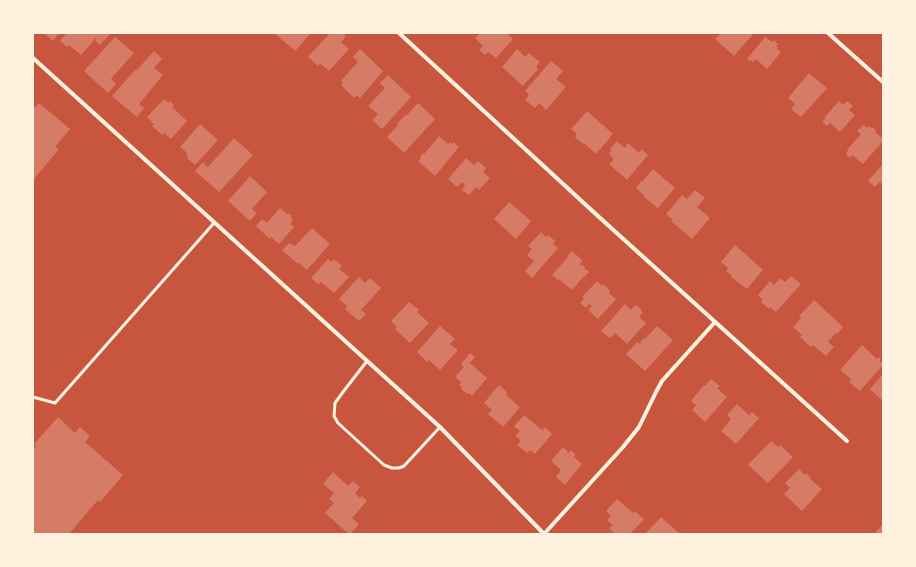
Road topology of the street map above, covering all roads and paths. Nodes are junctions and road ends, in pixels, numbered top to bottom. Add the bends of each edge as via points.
1 (399, 33) edge
2 (828, 33) edge
3 (33, 58) edge
4 (883, 82) edge
5 (214, 223) junction
6 (715, 322) junction
7 (367, 361) junction
8 (33, 398) edge
9 (440, 427) junction
10 (847, 441) dead end
11 (544, 534) edge

1 - 6 street
2 - 4 street
3 - 5 street
5 - 7 street
5 - 8 lane via 55,403
6 - 10 street
6 - 11 street via 662,381 639,426 623,447
7 - 9 street
7 - 9 lane via 336,403 334,416 338,424 384,465 392,468 404,466
9 - 11 street

